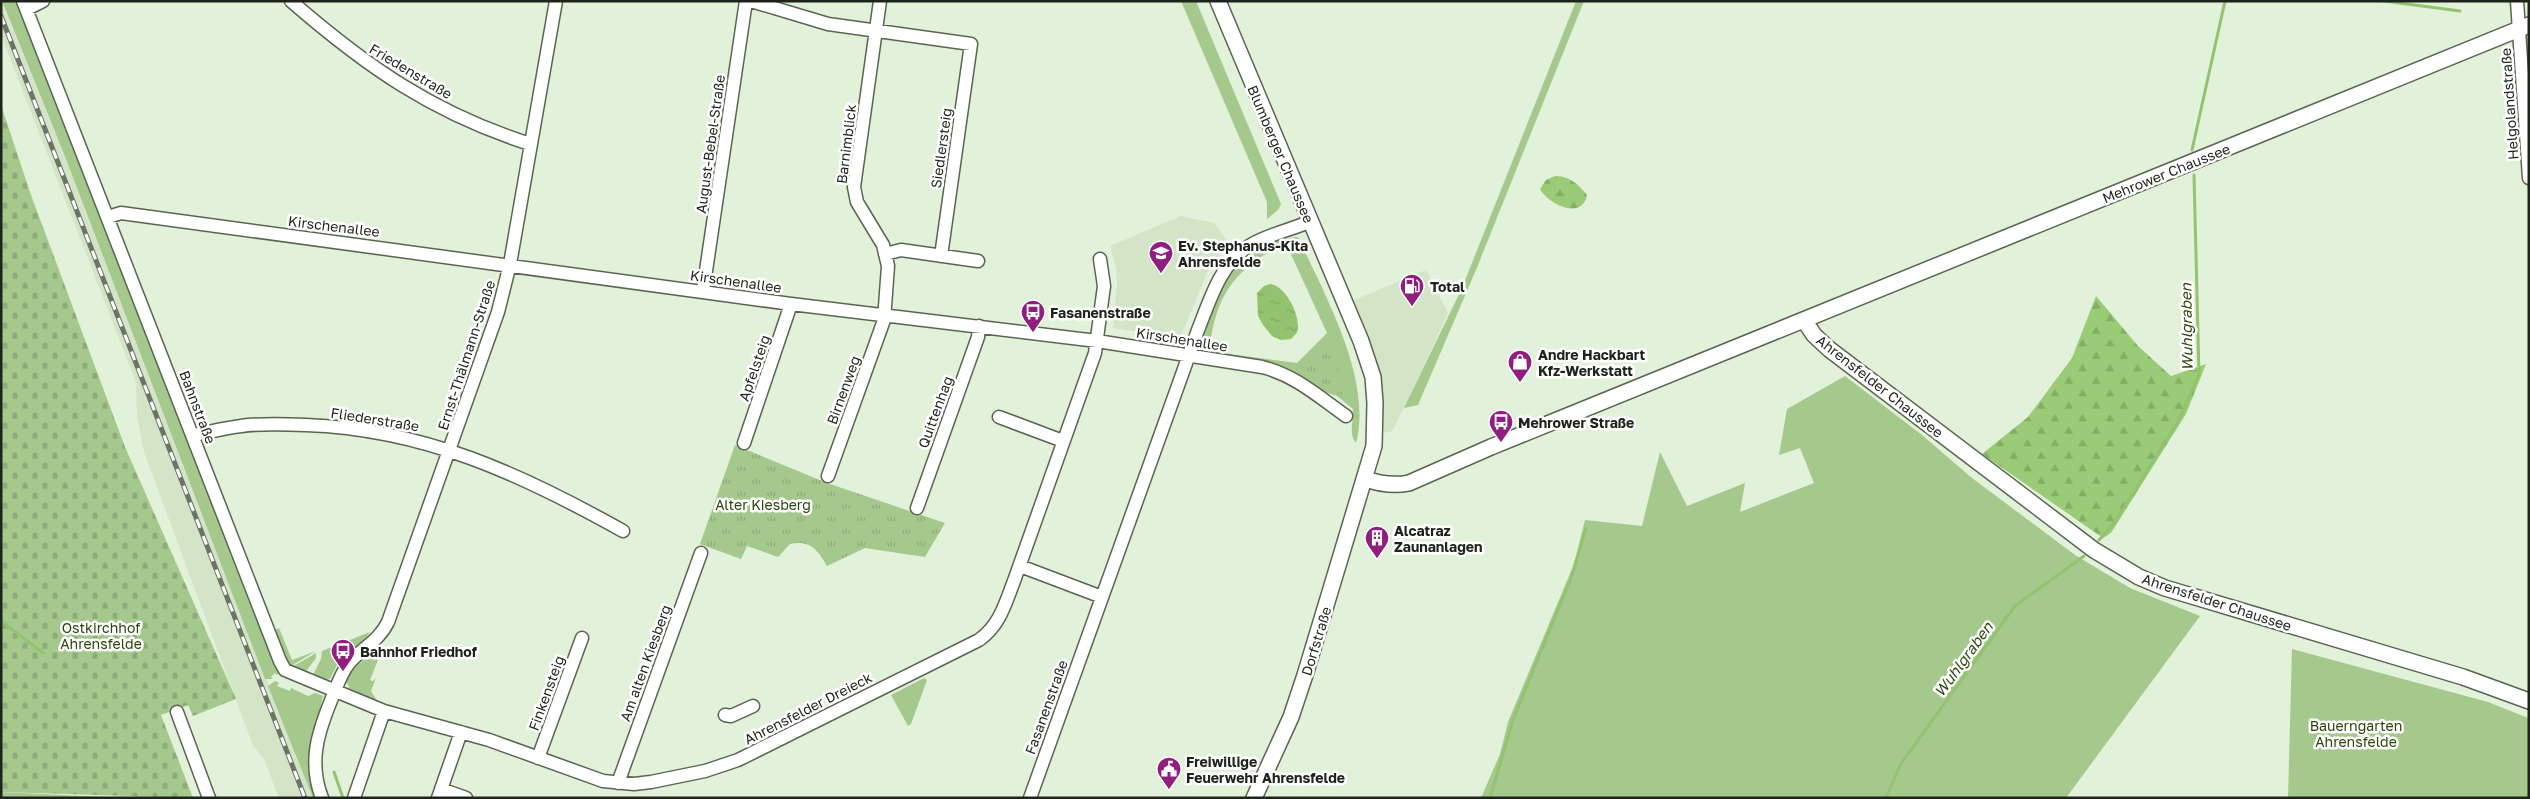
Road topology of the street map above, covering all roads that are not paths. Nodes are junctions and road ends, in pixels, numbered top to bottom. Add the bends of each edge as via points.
1 (43, 1) edge
2 (291, 1) edge
3 (556, 1) edge
4 (746, 1) edge
5 (751, 1) edge
6 (880, 1) edge
7 (1218, 1) edge
8 (2517, 1) edge
9 (25, 5) edge
10 (2524, 27) edge
11 (876, 31) junction
12 (530, 144) junction
13 (2529, 178) edge
14 (108, 218) junction
15 (1309, 222) junction
16 (885, 254) junction
17 (941, 256) junction
18 (1100, 259) dead end
19 (978, 261) dead end
20 (510, 264) junction
21 (703, 291) junction
22 (791, 304) junction
23 (884, 314) junction
24 (1804, 320) junction
25 (979, 326) junction
26 (1098, 341) junction
27 (1189, 356) junction
28 (1346, 416) dead end
29 (999, 417) dead end
30 (193, 435) junction
31 (1063, 441) junction
32 (744, 443) dead end
33 (450, 450) junction
34 (828, 476) dead end
35 (1366, 479) junction
36 (917, 508) dead end
37 (623, 531) dead end
38 (701, 553) dead end
39 (1020, 566) junction
40 (1102, 598) junction
41 (582, 638) dead end
42 (334, 691) junction
43 (2529, 701) edge
44 (753, 706) dead end
45 (384, 711) junction
46 (177, 712) dead end
47 (725, 715) dead end
48 (462, 732) junction
49 (538, 758) junction
50 (618, 783) junction
51 (439, 793) edge
52 (209, 798) edge
53 (322, 798) edge
54 (354, 798) edge
55 (466, 798) edge
56 (1030, 798) edge
57 (1254, 798) edge

1 - 9 street
2 - 12 street, Friedenstraße via 351,52 386,76 459,118
3 - 12 street, Ernst-Thälmann-Straße
4 - 21 street, August-Bebel-Straße
5 - 11 street via 828,24
6 - 11 street, Barnimblick
7 - 15 main road, Blumberger Chaussee
8 - 10 street, Helgolandstraße
9 - 14 street, Bahnstraße
10 - 13 street, Helgolandstraße
10 - 24 main road, Mehrower Chaussee
11 - 16 street, Barnimblick via 854,187 857,202 883,245
11 - 17 street, Siedlersteig via 971,44
12 - 20 street, Ernst-Thälmann-Straße
14 - 20 street, Kirschenallee via 121,213
14 - 30 street, Bahnstraße
15 - 27 street, Fasanenstraße via 1250,245 1231,261 1220,278
15 - 35 main road, Blumberger Chaussee via 1361,341 1372,377 1375,443
16 - 17 street via 900,250
16 - 23 street, Barnimblick via 888,266
17 - 19 street
18 - 26 street, Ahrensfelder Dreieck via 1104,286
20 - 21 street, Kirschenallee
20 - 33 street, Ernst-Thälmann-Straße via 498,312
21 - 22 street, Kirschenallee
22 - 23 street, Kirschenallee
22 - 32 street, Apfelsteig
23 - 25 street, Kirschenallee
23 - 34 street, Birnenweg
24 - 35 main road via 1409,483 1382,484
24 - 43 main road, Ahrensfelder Chaussee via 1814,336 1829,349 2094,550 2140,577 2225,607 2463,677
25 - 26 street, Kirschenallee
25 - 36 street, Quittenhag via 978,337
26 - 27 street, Kirschenallee
26 - 31 street, Ahrensfelder Dreieck
27 - 28 street, Kirschenallee via 1281,372
27 - 40 street, Fasanenstraße
29 - 31 street
30 - 33 street, Fliederstraße via 243,425 343,426 408,437
30 - 42 street, Bahnstraße via 280,661 290,673
31 - 39 street, Ahrensfelder Dreieck
33 - 37 street, Fliederstraße via 552,492
33 - 42 street, Ernst-Thälmann-Straße via 386,626 373,643 350,663
35 - 57 main road, Dorfstraße via 1298,697
38 - 50 street, Am alten Kiesberg
39 - 40 street
39 - 50 street, Ahrensfelder Dreieck via 997,624 980,640 738,760 705,771 651,782
40 - 56 street, Fasanenstraße
41 - 49 street, Finkensteig
42 - 45 street, Ahrensfelder Dreieck
42 - 53 street via 314,748
44 - 47 street via 731,716
45 - 48 street, Ahrensfelder Dreieck
45 - 54 street
46 - 52 street
48 - 49 street, Ahrensfelder Dreieck
48 - 51 street
49 - 50 street, Ahrensfelder Dreieck via 603,781
51 - 55 street

